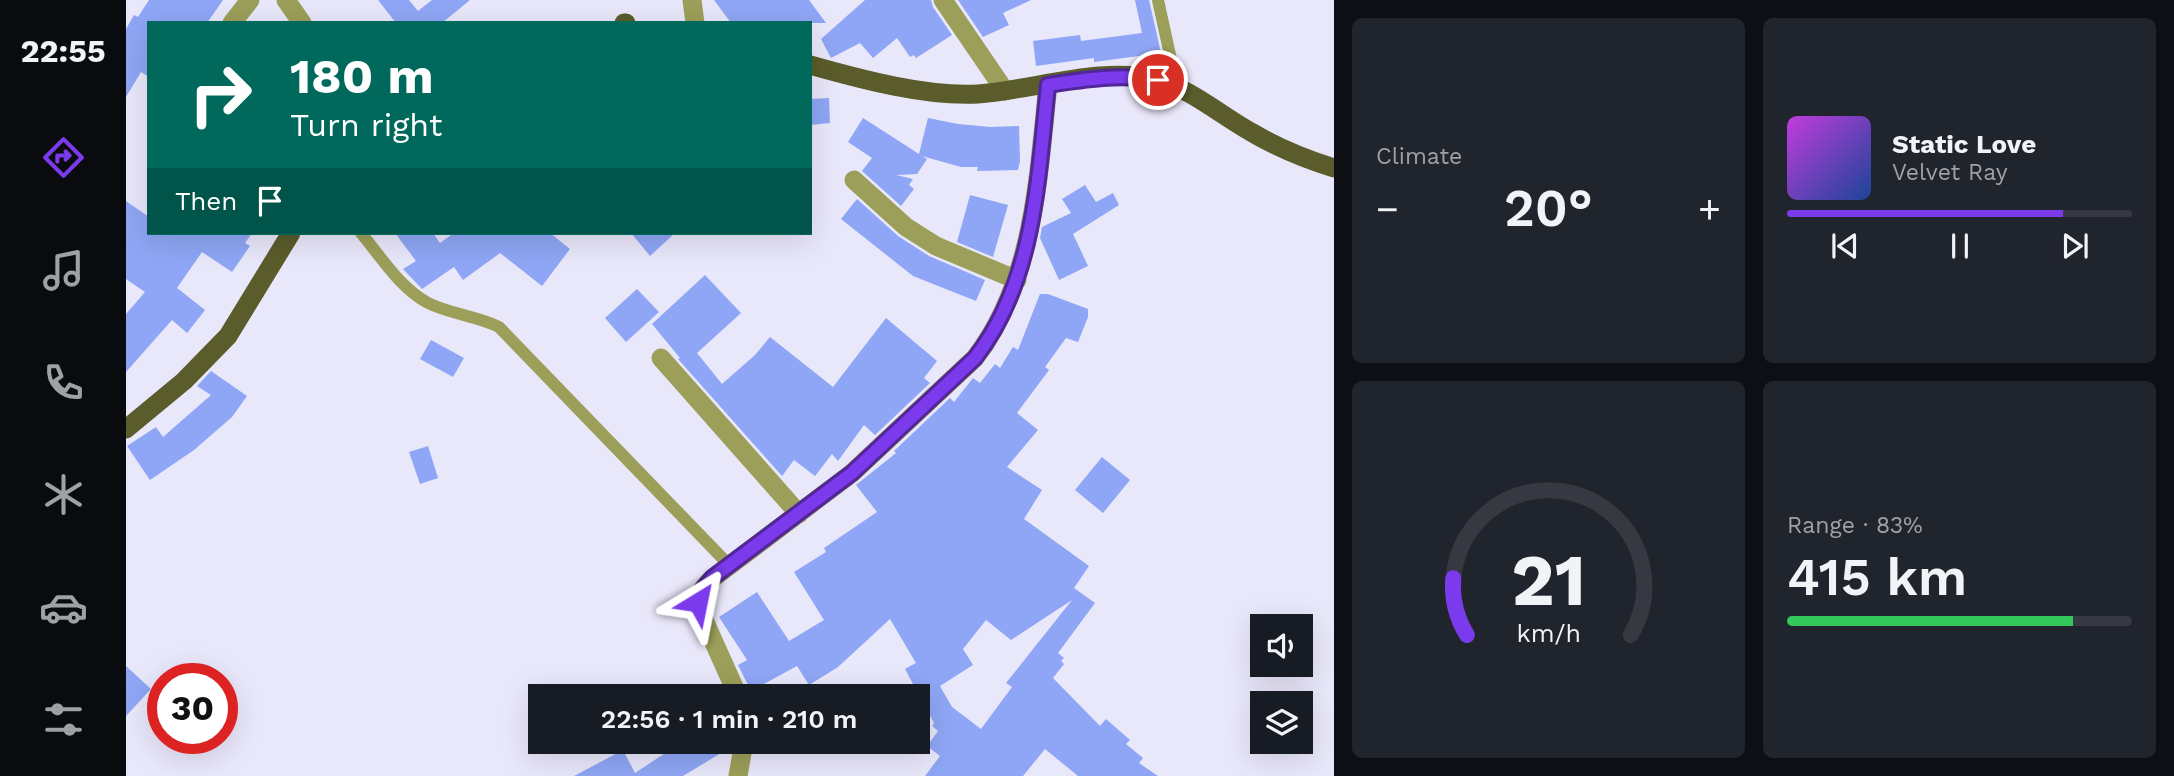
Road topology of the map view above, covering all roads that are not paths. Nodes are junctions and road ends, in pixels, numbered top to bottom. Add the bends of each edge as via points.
1 (250, 0) edge
2 (285, 0) edge
3 (692, 0) edge
4 (943, 0) edge
5 (1158, 0) edge
6 (234, 21) edge
7 (301, 21) edge
8 (695, 21) edge
9 (812, 65) edge
10 (1048, 85) junction
11 (1177, 87) junction
12 (1005, 91) junction
13 (1334, 168) edge
14 (854, 180) dead end
15 (290, 235) edge
16 (363, 235) edge
17 (1017, 280) junction
18 (661, 359) dead end
19 (126, 429) edge
20 (799, 514) junction
21 (729, 565) junction
22 (733, 684) edge
23 (742, 754) edge
24 (738, 776) edge

1 - 6 street
2 - 7 street
3 - 8 street
4 - 12 street
5 - 11 lane
9 - 12 main road via 919,90
10 - 11 main road via 1134,76
10 - 12 main road
10 - 17 street via 1038,181
11 - 13 main road via 1273,145
14 - 17 street via 906,228 936,246
15 - 19 main road via 228,336 184,382
16 - 21 lane via 407,289 429,303 499,327
17 - 20 street via 992,337 975,358 852,473
18 - 20 street
20 - 21 street
21 - 22 street via 707,584 698,602
23 - 24 street

